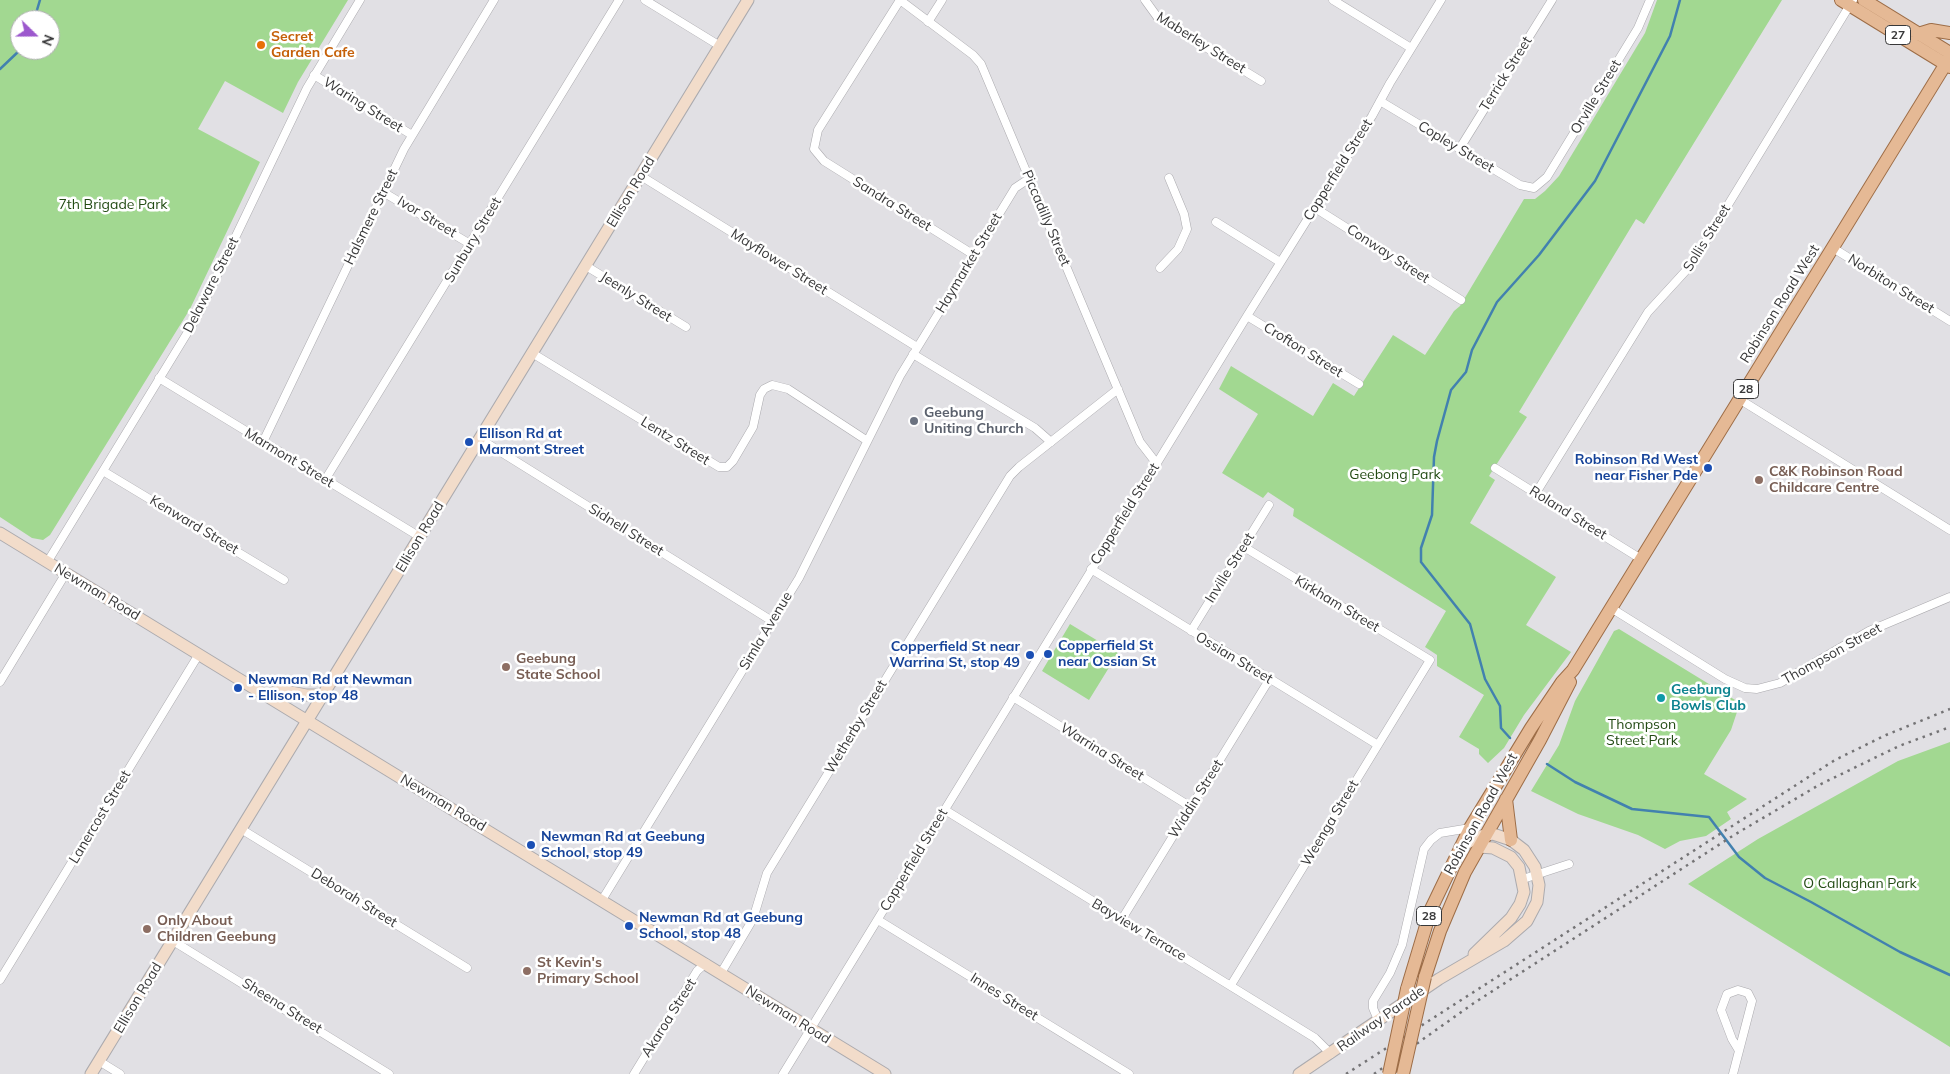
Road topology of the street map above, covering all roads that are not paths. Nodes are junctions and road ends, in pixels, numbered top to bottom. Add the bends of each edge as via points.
1 (360, 0) edge
2 (494, 0) edge
3 (619, 0) edge
4 (645, 0) edge
5 (748, 0) edge
6 (900, 0) edge
7 (942, 0) edge
8 (1144, 0) edge
9 (1333, 0) edge
10 (1441, 0) edge
11 (1552, 0) edge
12 (1650, 0) edge
13 (1864, 0) edge
14 (1848, 2) edge
15 (928, 22) junction
16 (1950, 32) edge
17 (1918, 34) junction
18 (720, 46) junction
19 (1411, 48) junction
20 (1949, 60) edge
21 (314, 75) junction
22 (1261, 81) dead end
23 (1380, 101) junction
24 (412, 135) junction
25 (1460, 148) junction
26 (814, 149) junction
27 (804, 151) dead end
28 (641, 176) junction
29 (1030, 178) junction
30 (1169, 178) dead end
31 (1534, 188) joint
32 (383, 192) junction
33 (1315, 208) junction
34 (1216, 222) dead end
35 (470, 244) junction
36 (1833, 248) junction
37 (974, 255) junction
38 (1280, 262) junction
39 (586, 266) junction
40 (1160, 268) dead end
41 (1461, 300) dead end
42 (1247, 316) junction
43 (1950, 321) edge
44 (686, 327) dead end
45 (915, 350) junction
46 (532, 353) junction
47 (159, 378) junction
48 (1358, 384) dead end
49 (1118, 389) junction
50 (1740, 399) junction
51 (480, 440) junction
52 (866, 440) junction
53 (263, 442) junction
54 (1051, 442) junction
55 (1157, 464) junction
56 (1495, 468) dead end
57 (103, 471) junction
58 (325, 480) junction
59 (1536, 493) junction
60 (1269, 505) dead end
61 (1950, 530) edge
62 (0, 533) edge
63 (420, 537) junction
64 (1244, 547) junction
65 (1641, 559) junction
66 (48, 562) junction
67 (1091, 569) junction
68 (66, 573) junction
69 (284, 580) dead end
70 (1950, 597) edge
71 (1611, 608) junction
72 (772, 621) junction
73 (1191, 631) junction
74 (199, 654) junction
75 (1430, 660) joint
76 (1573, 670) junction
77 (1270, 680) junction
78 (0, 682) edge
79 (266, 695) junction
80 (324, 695) junction
81 (1012, 698) junction
82 (308, 721) junction
83 (1378, 745) junction
84 (1506, 799) junction
85 (1191, 807) junction
86 (945, 810) junction
87 (1470, 828) junction
88 (241, 829) junction
89 (1486, 834) junction
90 (1511, 840) junction
91 (1460, 847) junction
92 (1480, 847) junction
93 (1569, 864) dead end
94 (1537, 875) junction
95 (1523, 879) junction
96 (602, 900) junction
97 (1122, 919) junction
98 (878, 920) junction
99 (173, 940) junction
100 (706, 963) junction
101 (1463, 964) junction
102 (467, 968) dead end
103 (721, 973) junction
104 (0, 980) edge
105 (1231, 985) junction
106 (1378, 1020) junction
107 (810, 1029) junction
108 (1738, 1049) junction
109 (1331, 1054) junction
110 (99, 1061) junction
111 (91, 1074) edge
112 (120, 1074) edge
113 (389, 1074) edge
114 (634, 1074) edge
115 (783, 1074) edge
116 (885, 1074) edge
117 (1130, 1074) edge
118 (1299, 1074) edge
119 (1389, 1074) edge
120 (1403, 1074) edge
121 (1733, 1074) edge

1 - 21 street, Delaware Street
2 - 24 street, Halsmere Street
3 - 35 street, Sunbury Street
4 - 18 street
5 - 18 main road, Ellison Road
6 - 15 street, Piccadilly Street
6 - 26 street via 818,130
7 - 15 street
8 - 22 street, Maberley Street via 1158,18
9 - 19 street
10 - 19 street, Copperfield Street
11 - 25 street, Terrick Street
12 - 31 street, Orville Street via 1642,21 1552,169
13 - 17 main road, 27
14 - 20 main road, 27
14 - 59 street, Sollis Street via 1692,264 1654,304
15 - 29 street, Piccadilly Street via 981,64
16 - 17 main road via 1931,30
17 - 20 main road, 27
18 - 28 main road, Ellison Road
19 - 23 street, Copperfield Street
20 - 36 main road, Robinson Road West / 28
21 - 24 street, Waring Street
21 - 47 street, Delaware Street via 202,307
23 - 25 street, Copley Street
23 - 33 street, Copperfield Street
24 - 32 street, Halsmere Street
25 - 31 street, Copley Street via 1520,185
26 - 27 street
26 - 37 street, Sandra Street via 824,161
28 - 39 main road, Ellison Road
28 - 45 street, Mayflower Street
29 - 37 street, Haymarket Street via 1015,188
29 - 49 street, Piccadilly Street
30 - 40 street via 1187,229 1178,249
32 - 35 street, Ivor Street
32 - 53 street, Halsmere Street
33 - 38 street, Copperfield Street
33 - 41 street, Conway Street
34 - 38 street
35 - 58 street, Sunbury Street
36 - 43 street, Norbiton Street
36 - 50 main road, Robinson Road West / 28
37 - 45 street, Haymarket Street
38 - 42 street, Copperfield Street
39 - 44 street, Jeenly Street
39 - 46 main road, Ellison Road
42 - 48 street, Crofton Street
42 - 55 street, Copperfield Street
45 - 52 street, Simla Avenue
45 - 54 street, Mayflower Street via 1035,428
46 - 51 main road, Ellison Road
46 - 52 street, Lentz Street via 723,468 733,461 751,431 762,392 772,385 783,386
47 - 53 street, Marmont Street
47 - 57 street, Delaware Street
49 - 54 street, Wetherby Street
49 - 55 street, Piccadilly Street via 1140,442
50 - 61 street
50 - 65 main road, Robinson Road West / 28
51 - 63 main road, Ellison Road
51 - 72 street, Sidnell Street
52 - 72 street, Simla Avenue via 803,570
53 - 58 street, Marmont Street
54 - 103 street, Wetherby Street via 1010,476 767,873 754,919
55 - 67 street, Copperfield Street
56 - 59 street, Roland Street
57 - 66 street, Delaware Street
57 - 69 street, Kenward Street
58 - 63 street, Marmont Street
59 - 65 street, Roland Street
60 - 64 street, Inville Street
62 - 66 main road, Newman Road
63 - 80 main road, Ellison Road
64 - 73 street, Inville Street
64 - 75 street, Kirkham Street
65 - 71 main road, Robinson Road West / 28
66 - 68 main road, Newman Road
67 - 73 street, Ossian Street
67 - 81 street, Copperfield Street
68 - 74 main road, Newman Road
68 - 78 street
70 - 71 street, Thompson Street via 1869,631 1780,683 1757,689 1745,688 1725,679
71 - 76 main road, Robinson Road West / 28
72 - 96 street, Simla Avenue
73 - 77 street, Ossian Street
74 - 79 main road, Newman Road
74 - 104 street, Lanercost Street
75 - 83 street, Weenga Street
76 - 84 main road, Robinson Road West / 28 via 1557,710
76 - 87 main road, Robinson Road West / 28 via 1531,728
77 - 83 street, Ossian Street
77 - 85 street, Widdin Street
79 - 80 main road via 281,690
79 - 82 main road, Newman Road
80 - 82 main road, Ellison Road
81 - 85 street, Warrina Street
81 - 86 street, Copperfield Street
82 - 88 main road, Ellison Road
82 - 96 main road, Newman Road
83 - 105 street, Weenga Street
84 - 89 main road, Robinson Road West / 28
84 - 90 main road
85 - 97 street, Widdin Street
86 - 97 street, Bayview Terrace
86 - 98 street, Copperfield Street
87 - 91 main road, Robinson Road West / 28
87 - 106 street, Robinson Road West via 1440,833 1424,850 1404,938 1390,973 1373,1001 1372,1008
88 - 99 main road, Ellison Road
88 - 102 street, Deborah Street
89 - 90 main road, Railway Parade
89 - 91 main road
89 - 92 main road, Robinson Road West / 28
90 - 94 main road, Railway Parade via 1528,855
91 - 119 main road, Robinson Road West / 28, bridge via 1431,909 1407,989
92 - 95 main road via 1507,854 1519,867
92 - 120 main road, Robinson Road West / 28, bridge via 1449,907 1425,977
93 - 94 street
94 - 95 street
94 - 101 main road, Railway Parade via 1537,902 1523,926 1487,952
95 - 101 main road, Railway Parade via 1524,892 1517,910
96 - 100 main road, Newman Road
97 - 105 street, Bayview Terrace
98 - 107 street, Copperfield Street
98 - 117 street, Innes Street
99 - 110 main road, Ellison Road
99 - 113 street, Sheena Street
100 - 103 main road, Newman Road
100 - 114 street, Akaroa Street
101 - 106 main road, Railway Parade
103 - 107 main road, Newman Road
105 - 109 street, Bayview Terrace via 1315,1038
106 - 109 main road, Railway Parade
107 - 115 street, Copperfield Street
107 - 116 main road, Newman Road
108 - 108 street via 1722,1010 1727,994 1738,990 1748,993 1752,1001
108 - 121 street
109 - 118 main road, Railway Parade
110 - 111 main road, Ellison Road
110 - 112 street

